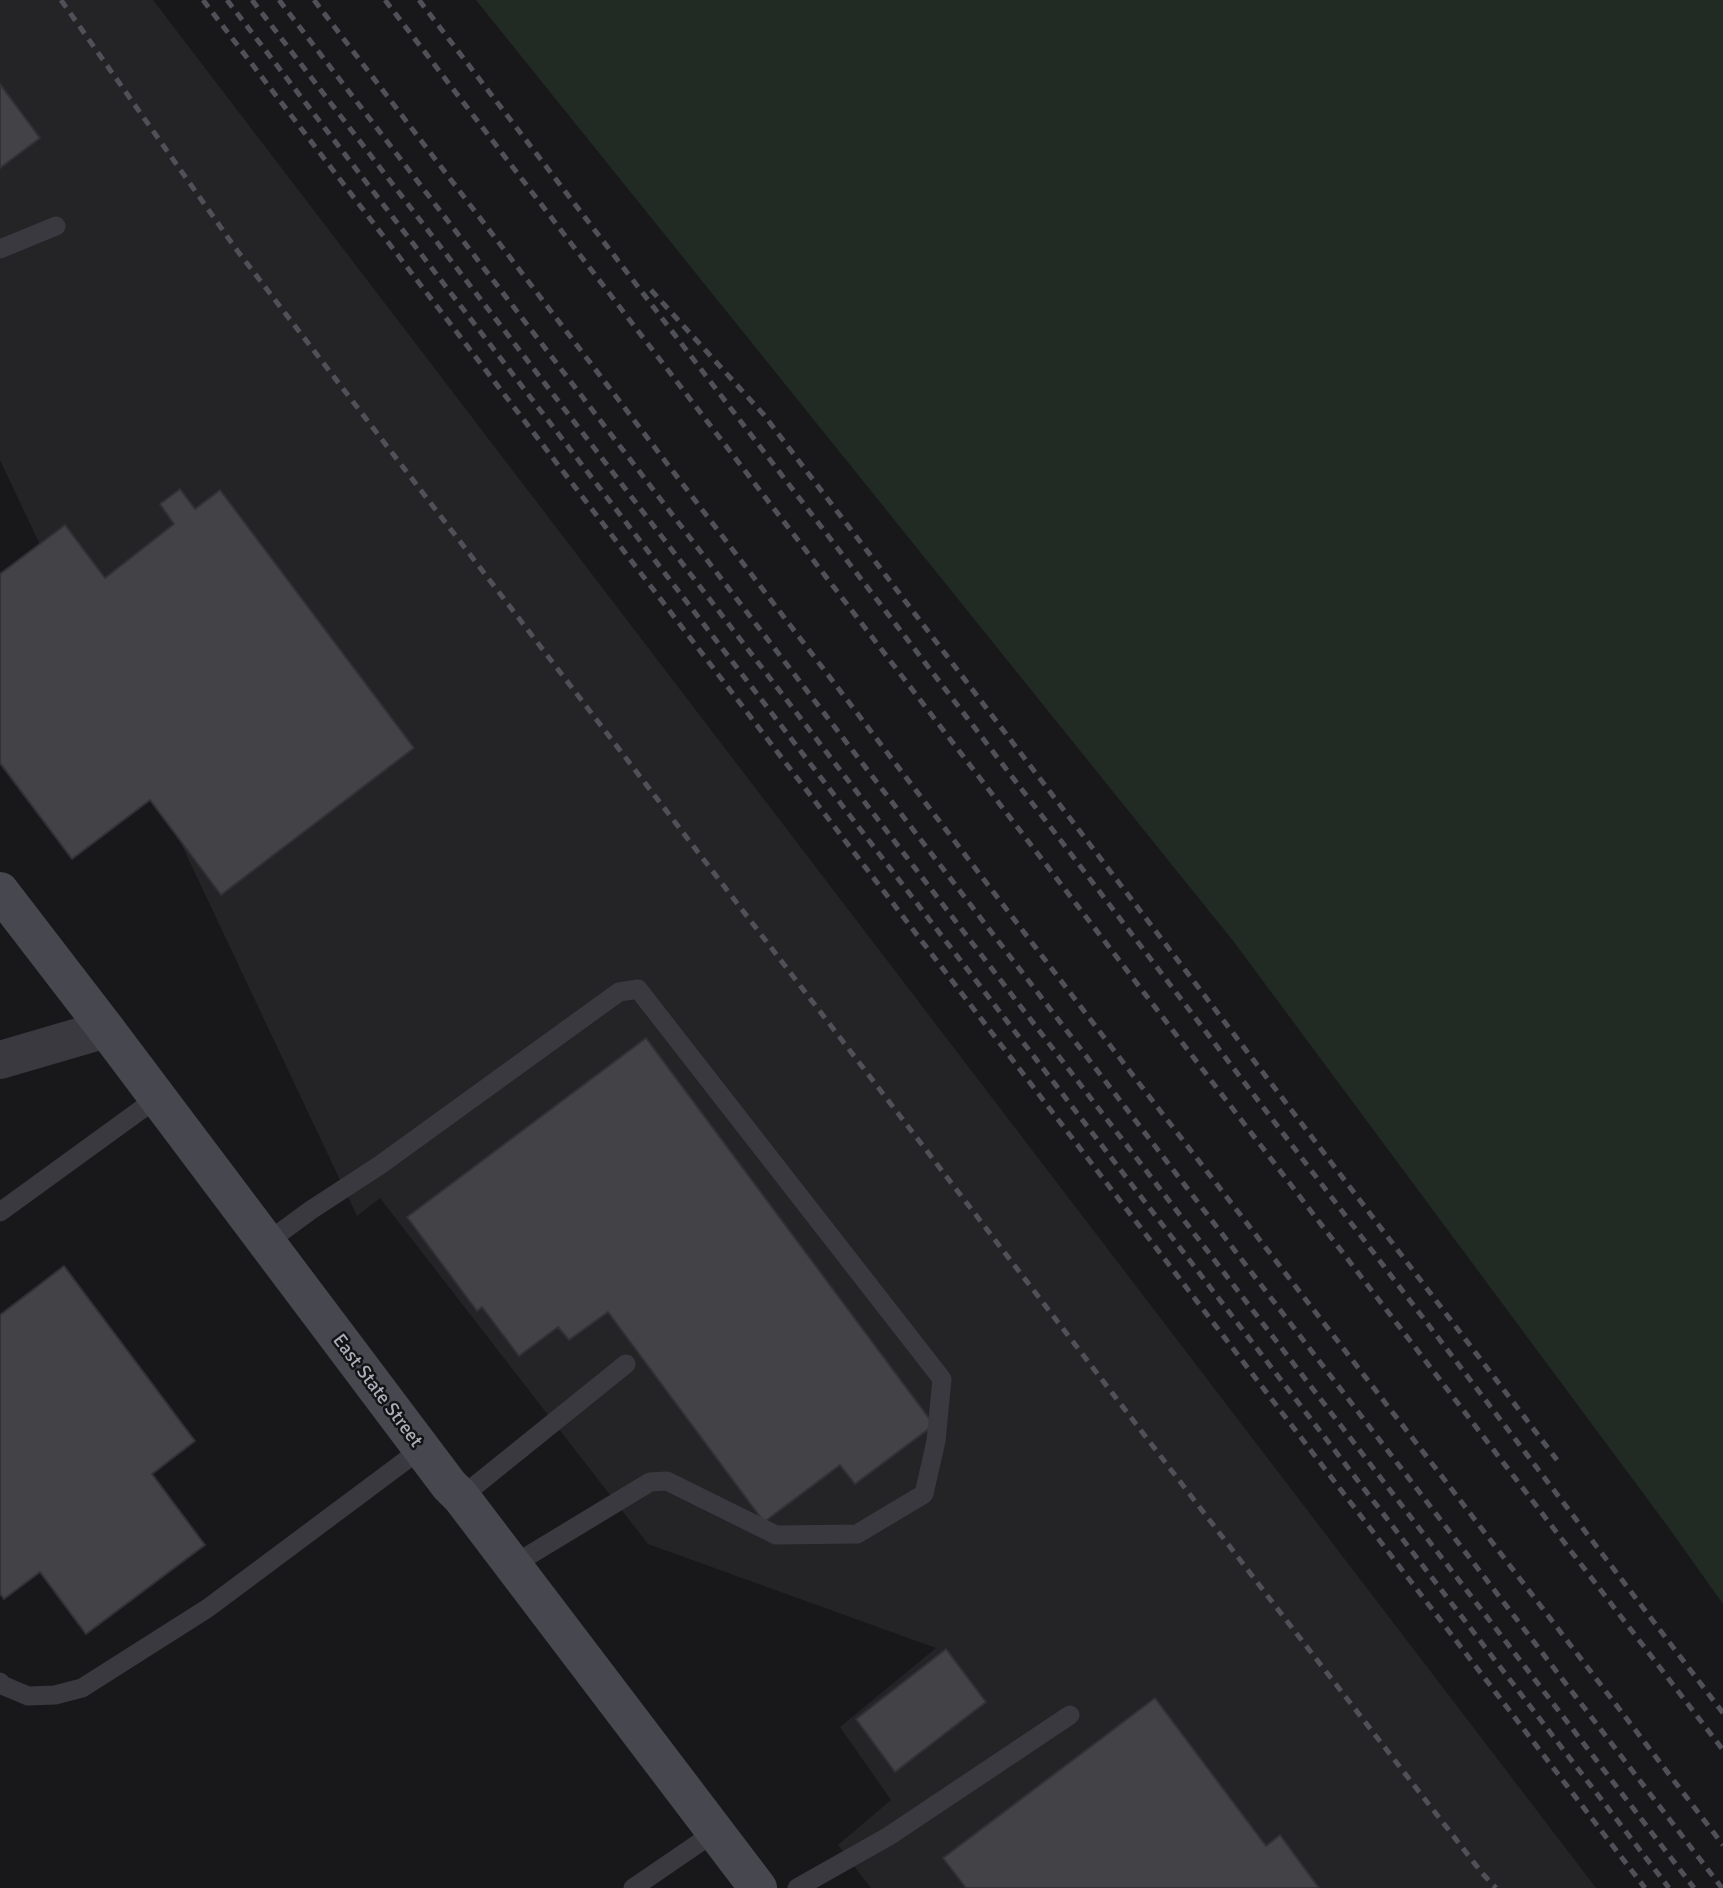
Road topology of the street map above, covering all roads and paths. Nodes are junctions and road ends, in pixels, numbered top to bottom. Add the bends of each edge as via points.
1 (55, 226) dead end
2 (0, 249) edge
3 (0, 891) edge
4 (106, 1030) junction
5 (0, 1060) edge
6 (157, 1098) junction
7 (0, 1212) edge
8 (266, 1243) junction
9 (626, 1364) dead end
10 (421, 1449) junction
11 (461, 1497) junction
12 (513, 1565) junction
13 (0, 1682) edge
14 (1070, 1715) dead end
15 (715, 1832) junction
16 (633, 1888) edge
17 (758, 1888) edge
18 (797, 1888) edge

1 - 2 lane
3 - 4 street, East State Street
4 - 5 street
4 - 6 street, East State Street
6 - 7 lane
6 - 8 street, East State Street
8 - 10 street, East State Street
8 - 12 lane via 619,992 638,989 942,1379 936,1441 924,1494 858,1534 776,1535 667,1481 650,1482
9 - 11 lane
10 - 11 street, East State Street
10 - 13 lane via 208,1608 82,1688 28,1696
11 - 12 street, East State Street
12 - 15 street, East State Street
14 - 18 lane via 889,1836
15 - 16 lane
15 - 17 street, East State Street

